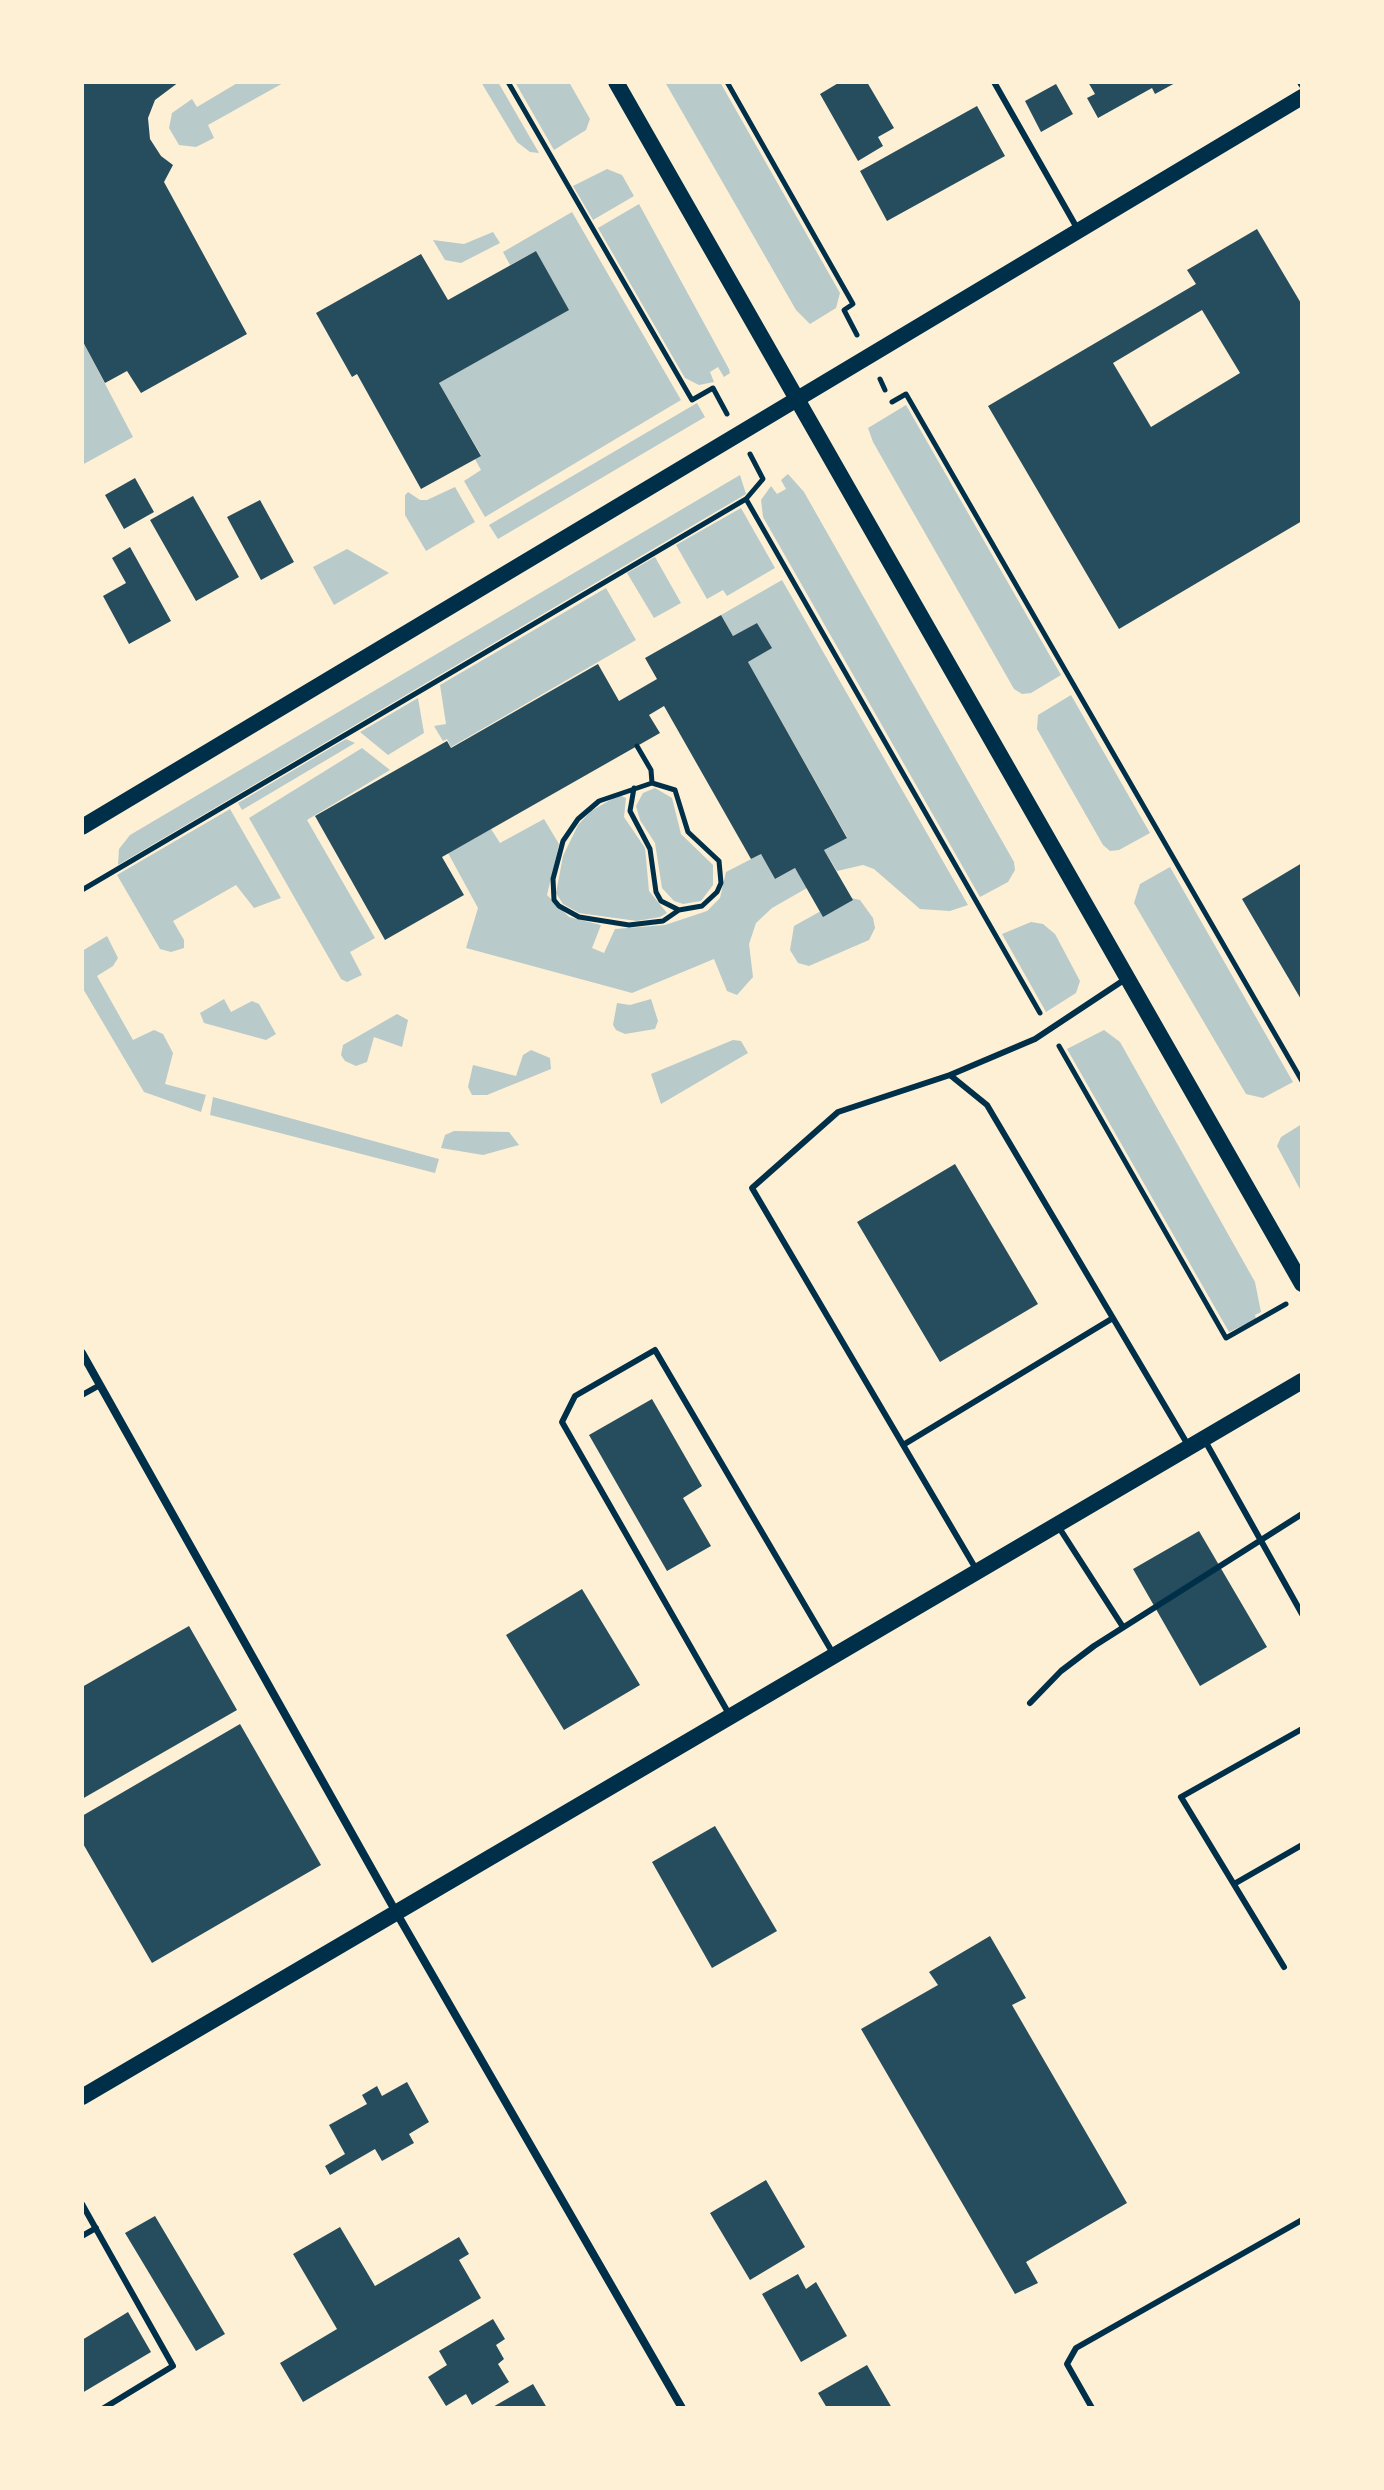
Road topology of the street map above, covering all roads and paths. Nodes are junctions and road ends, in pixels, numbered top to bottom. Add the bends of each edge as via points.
1 (508, 82) edge
2 (616, 82) edge
3 (727, 82) edge
4 (994, 82) edge
5 (1302, 97) edge
6 (1078, 230) junction
7 (844, 310) dead end
8 (713, 388) dead end
9 (796, 397) junction
10 (892, 402) dead end
11 (763, 479) dead end
12 (746, 499) junction
13 (637, 746) dead end
14 (652, 783) junction
15 (634, 787) junction
16 (82, 827) edge
17 (82, 890) edge
18 (679, 910) junction
19 (1127, 978) junction
20 (1049, 1029) junction
21 (950, 1075) junction
22 (1302, 1081) edge
23 (1302, 1284) edge
24 (1291, 1301) dead end
25 (1113, 1318) junction
26 (82, 1353) edge
27 (1302, 1381) edge
28 (100, 1385) junction
29 (82, 1395) edge
30 (1197, 1444) junction
31 (903, 1445) junction
32 (1302, 1514) edge
33 (1058, 1525) junction
34 (1260, 1541) junction
35 (977, 1573) junction
36 (1302, 1614) edge
37 (1123, 1627) junction
38 (834, 1655) junction
39 (1030, 1703) dead end
40 (731, 1717) junction
41 (1302, 1729) edge
42 (1302, 1845) edge
43 (1234, 1884) junction
44 (396, 1912) junction
45 (1284, 1967) dead end
46 (82, 2097) edge
47 (82, 2204) edge
48 (1302, 2220) edge
49 (96, 2228) junction
50 (82, 2236) edge
51 (104, 2408) edge
52 (682, 2408) edge
53 (1092, 2408) edge

1 - 8 path via 692,400
2 - 9 main road
3 - 7 path via 853,304
4 - 6 lane
5 - 6 main road
6 - 9 main road
9 - 16 main road
9 - 19 main road
10 - 22 path via 906,394
11 - 12 path
12 - 17 path
12 - 20 path
13 - 14 path
14 - 15 path
14 - 18 path via 675,790 688,832 719,861 721,883 710,901
15 - 18 path via 630,811 650,849 656,892 661,901
15 - 18 path via 599,801 578,819 563,841 553,879 554,900 579,917 629,925 663,921
19 - 20 lane
19 - 23 main road
20 - 21 lane
20 - 24 path via 1226,1338
21 - 25 lane via 987,1105
21 - 31 lane via 838,1112 752,1188
25 - 30 lane
25 - 31 lane
26 - 28 street
27 - 30 main road
28 - 29 lane
28 - 44 street
30 - 33 main road
30 - 34 lane
31 - 35 lane
32 - 34 lane
33 - 35 main road
33 - 37 lane
34 - 36 lane
34 - 37 lane
35 - 38 main road
37 - 39 lane via 1061,1671
38 - 40 main road
38 - 40 lane via 655,1350 575,1396 562,1422
40 - 44 main road
41 - 43 lane via 1181,1797
42 - 43 lane
43 - 45 lane
44 - 46 main road
44 - 52 street
47 - 49 lane
48 - 53 lane via 1076,2348 1067,2364
49 - 50 lane
49 - 51 lane via 173,2366

